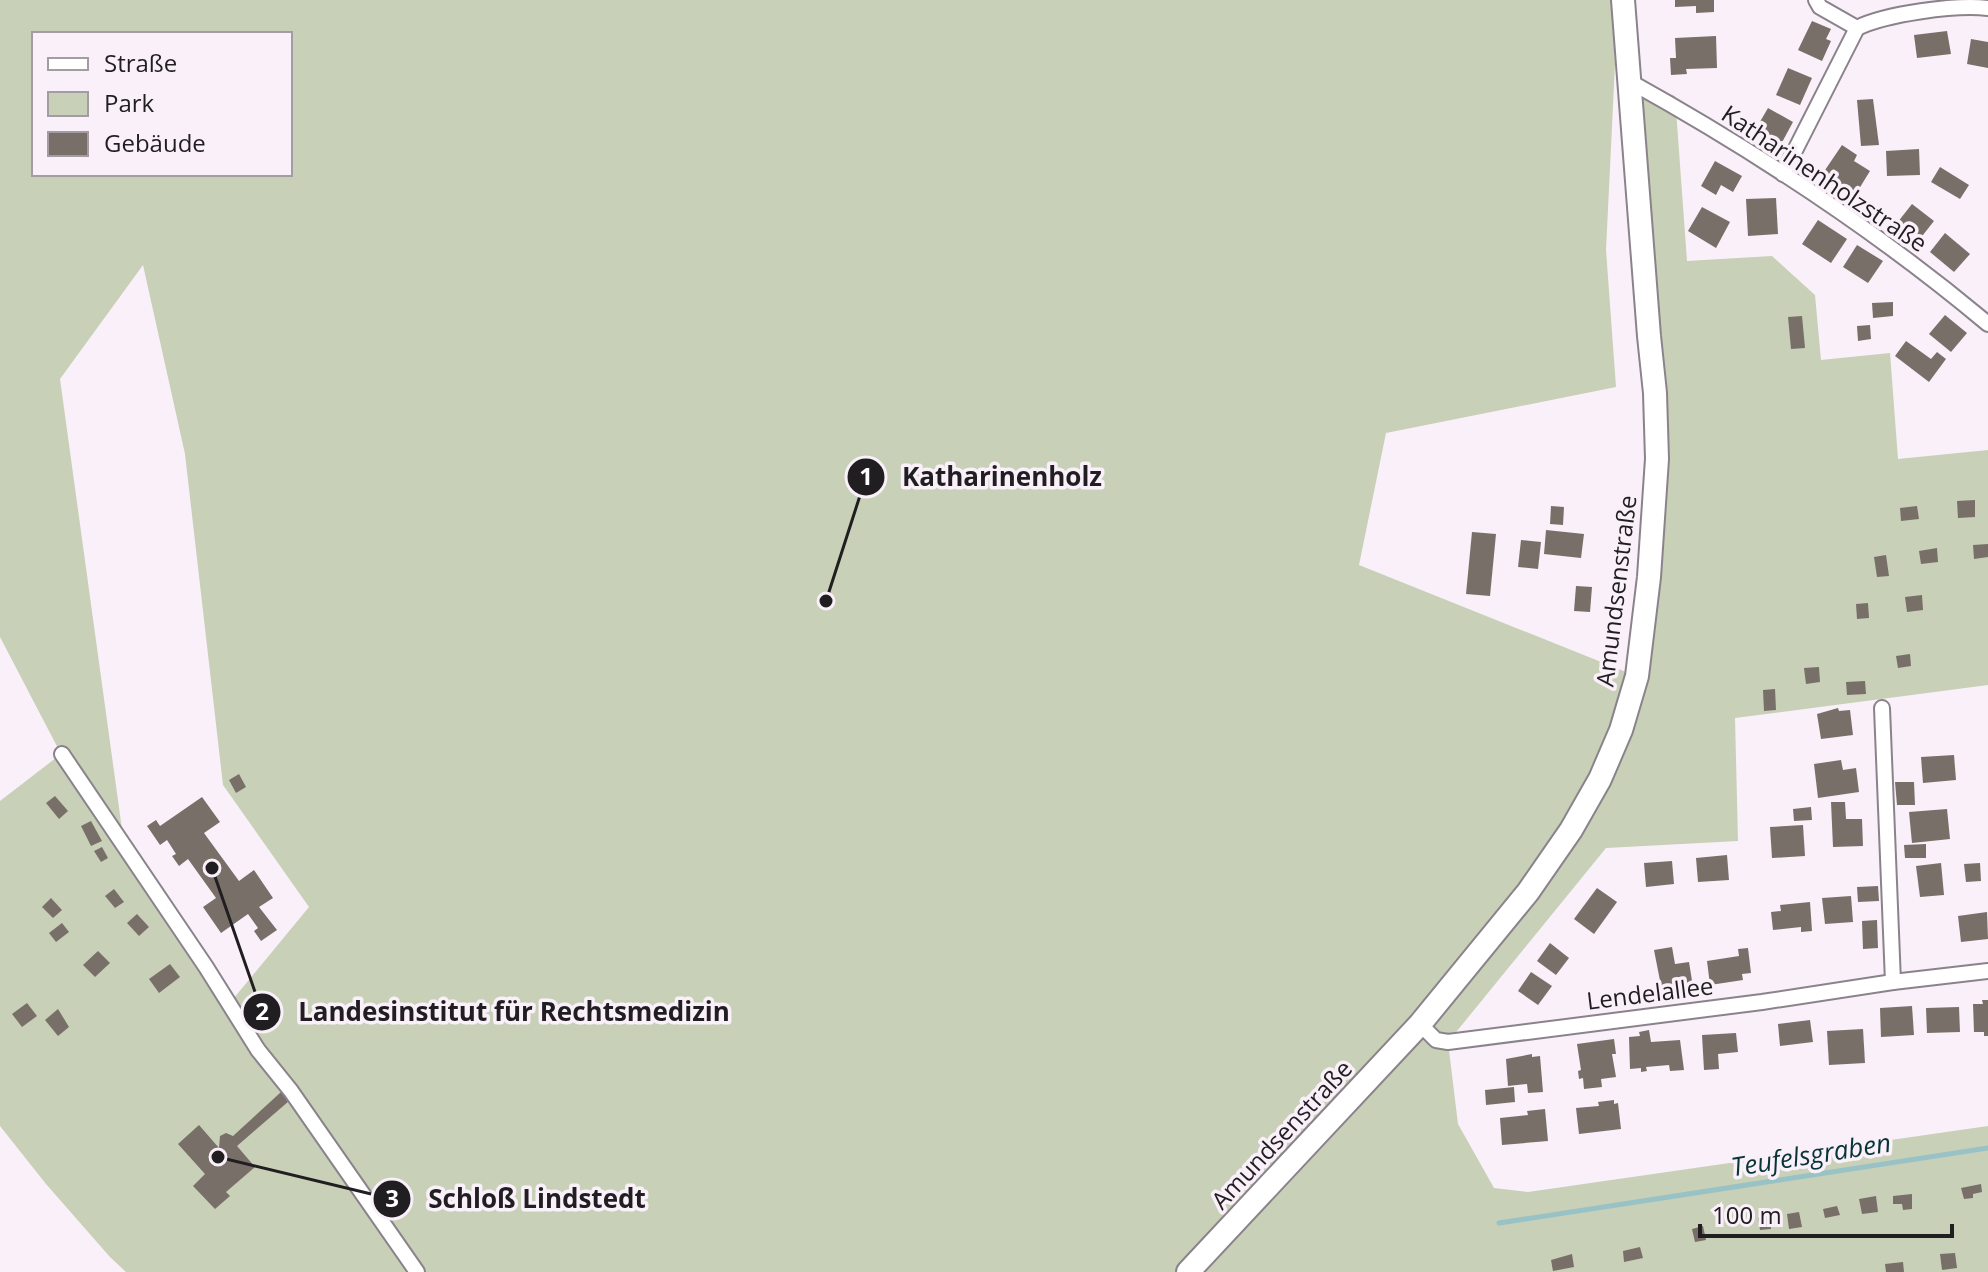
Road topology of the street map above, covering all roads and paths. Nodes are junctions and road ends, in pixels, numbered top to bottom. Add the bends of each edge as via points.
1 (1623, 0) edge
2 (1816, 0) edge
3 (1945, 5) edge
4 (1988, 8) edge
5 (1857, 28) junction
6 (1629, 81) junction
7 (1783, 174) junction
8 (1988, 324) edge
9 (1882, 708) dead end
10 (62, 754) dead end
11 (1988, 971) edge
12 (1893, 982) junction
13 (1420, 1024) junction
14 (417, 1272) edge
15 (1188, 1272) edge

1 - 6 street, Amundsenstraße
2 - 5 street
3 - 4 street
3 - 5 street
5 - 7 street
6 - 7 street, Katharinenholzstraße
6 - 13 street, Amundsenstraße via 1657,459 1637,676 1616,742 1571,830 1528,892
7 - 8 street, Katharinenholzstraße via 1874,234
9 - 12 street
10 - 14 street via 258,1050
11 - 12 street, Lendelallee
12 - 13 street, Lendelallee via 1448,1042 1436,1040
13 - 15 street, Amundsenstraße

